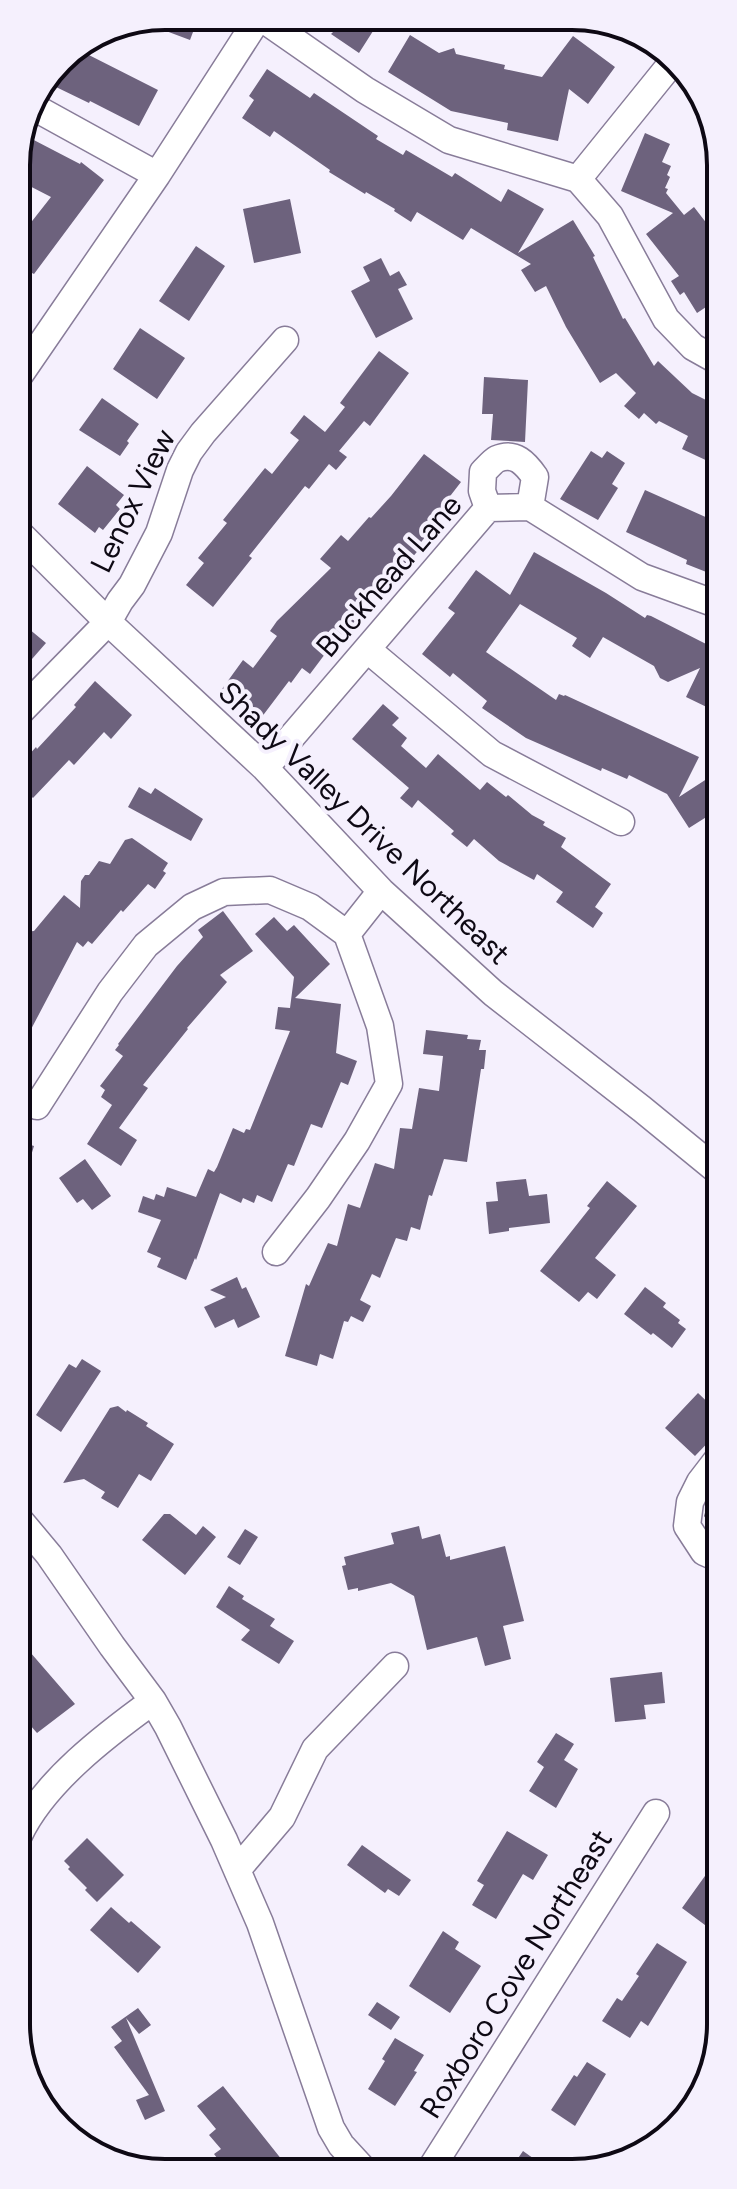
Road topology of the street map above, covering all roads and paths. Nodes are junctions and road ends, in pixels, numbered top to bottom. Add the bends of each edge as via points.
1 (252, 30) edge
2 (279, 30) edge
3 (666, 70) edge
4 (42, 112) edge
5 (157, 175) junction
6 (578, 179) junction
7 (285, 340) dead end
8 (707, 355) edge
9 (30, 360) edge
10 (530, 507) junction
11 (488, 508) junction
12 (30, 544) edge
13 (707, 601) edge
14 (108, 622) junction
15 (368, 650) junction
16 (30, 702) edge
17 (265, 768) junction
18 (621, 822) dead end
19 (381, 891) junction
20 (347, 934) junction
21 (37, 1106) dead end
22 (707, 1162) edge
23 (276, 1252) dead end
24 (707, 1473) edge
25 (30, 1532) edge
26 (707, 1553) edge
27 (395, 1666) dead end
28 (153, 1701) junction
29 (656, 1813) dead end
30 (30, 1814) edge
31 (237, 1870) junction
32 (352, 2159) edge
33 (437, 2159) edge

1 - 5 street
2 - 6 street via 449,140
3 - 6 street
4 - 5 street
5 - 9 street
6 - 8 street via 610,216 666,319
7 - 14 street, Lenox View via 189,452 159,533
10 - 11 street, Buckhead Lane
10 - 11 street via 535,477 525,462 512,457 497,459 483,472
10 - 13 street via 642,577
11 - 15 street, Buckhead Lane
12 - 14 street, Shady Valley Drive Northeast
14 - 16 street, Lenox View
14 - 17 street, Shady Valley Drive Northeast
15 - 17 street, Buckhead Lane
15 - 18 street via 492,754
17 - 19 street, Shady Valley Drive Northeast
19 - 20 street
19 - 22 street, Shady Valley Drive Northeast via 493,993
20 - 21 street via 310,907 270,890 224,892 192,907 146,945
20 - 23 street via 380,1026 389,1084 357,1141
24 - 26 street via 690,1502 687,1526
25 - 28 street
27 - 31 street via 315,1749 282,1817
28 - 30 street via 71,1768
28 - 31 street
29 - 33 street, Roxboro Cove Northeast
31 - 32 street via 331,2128

